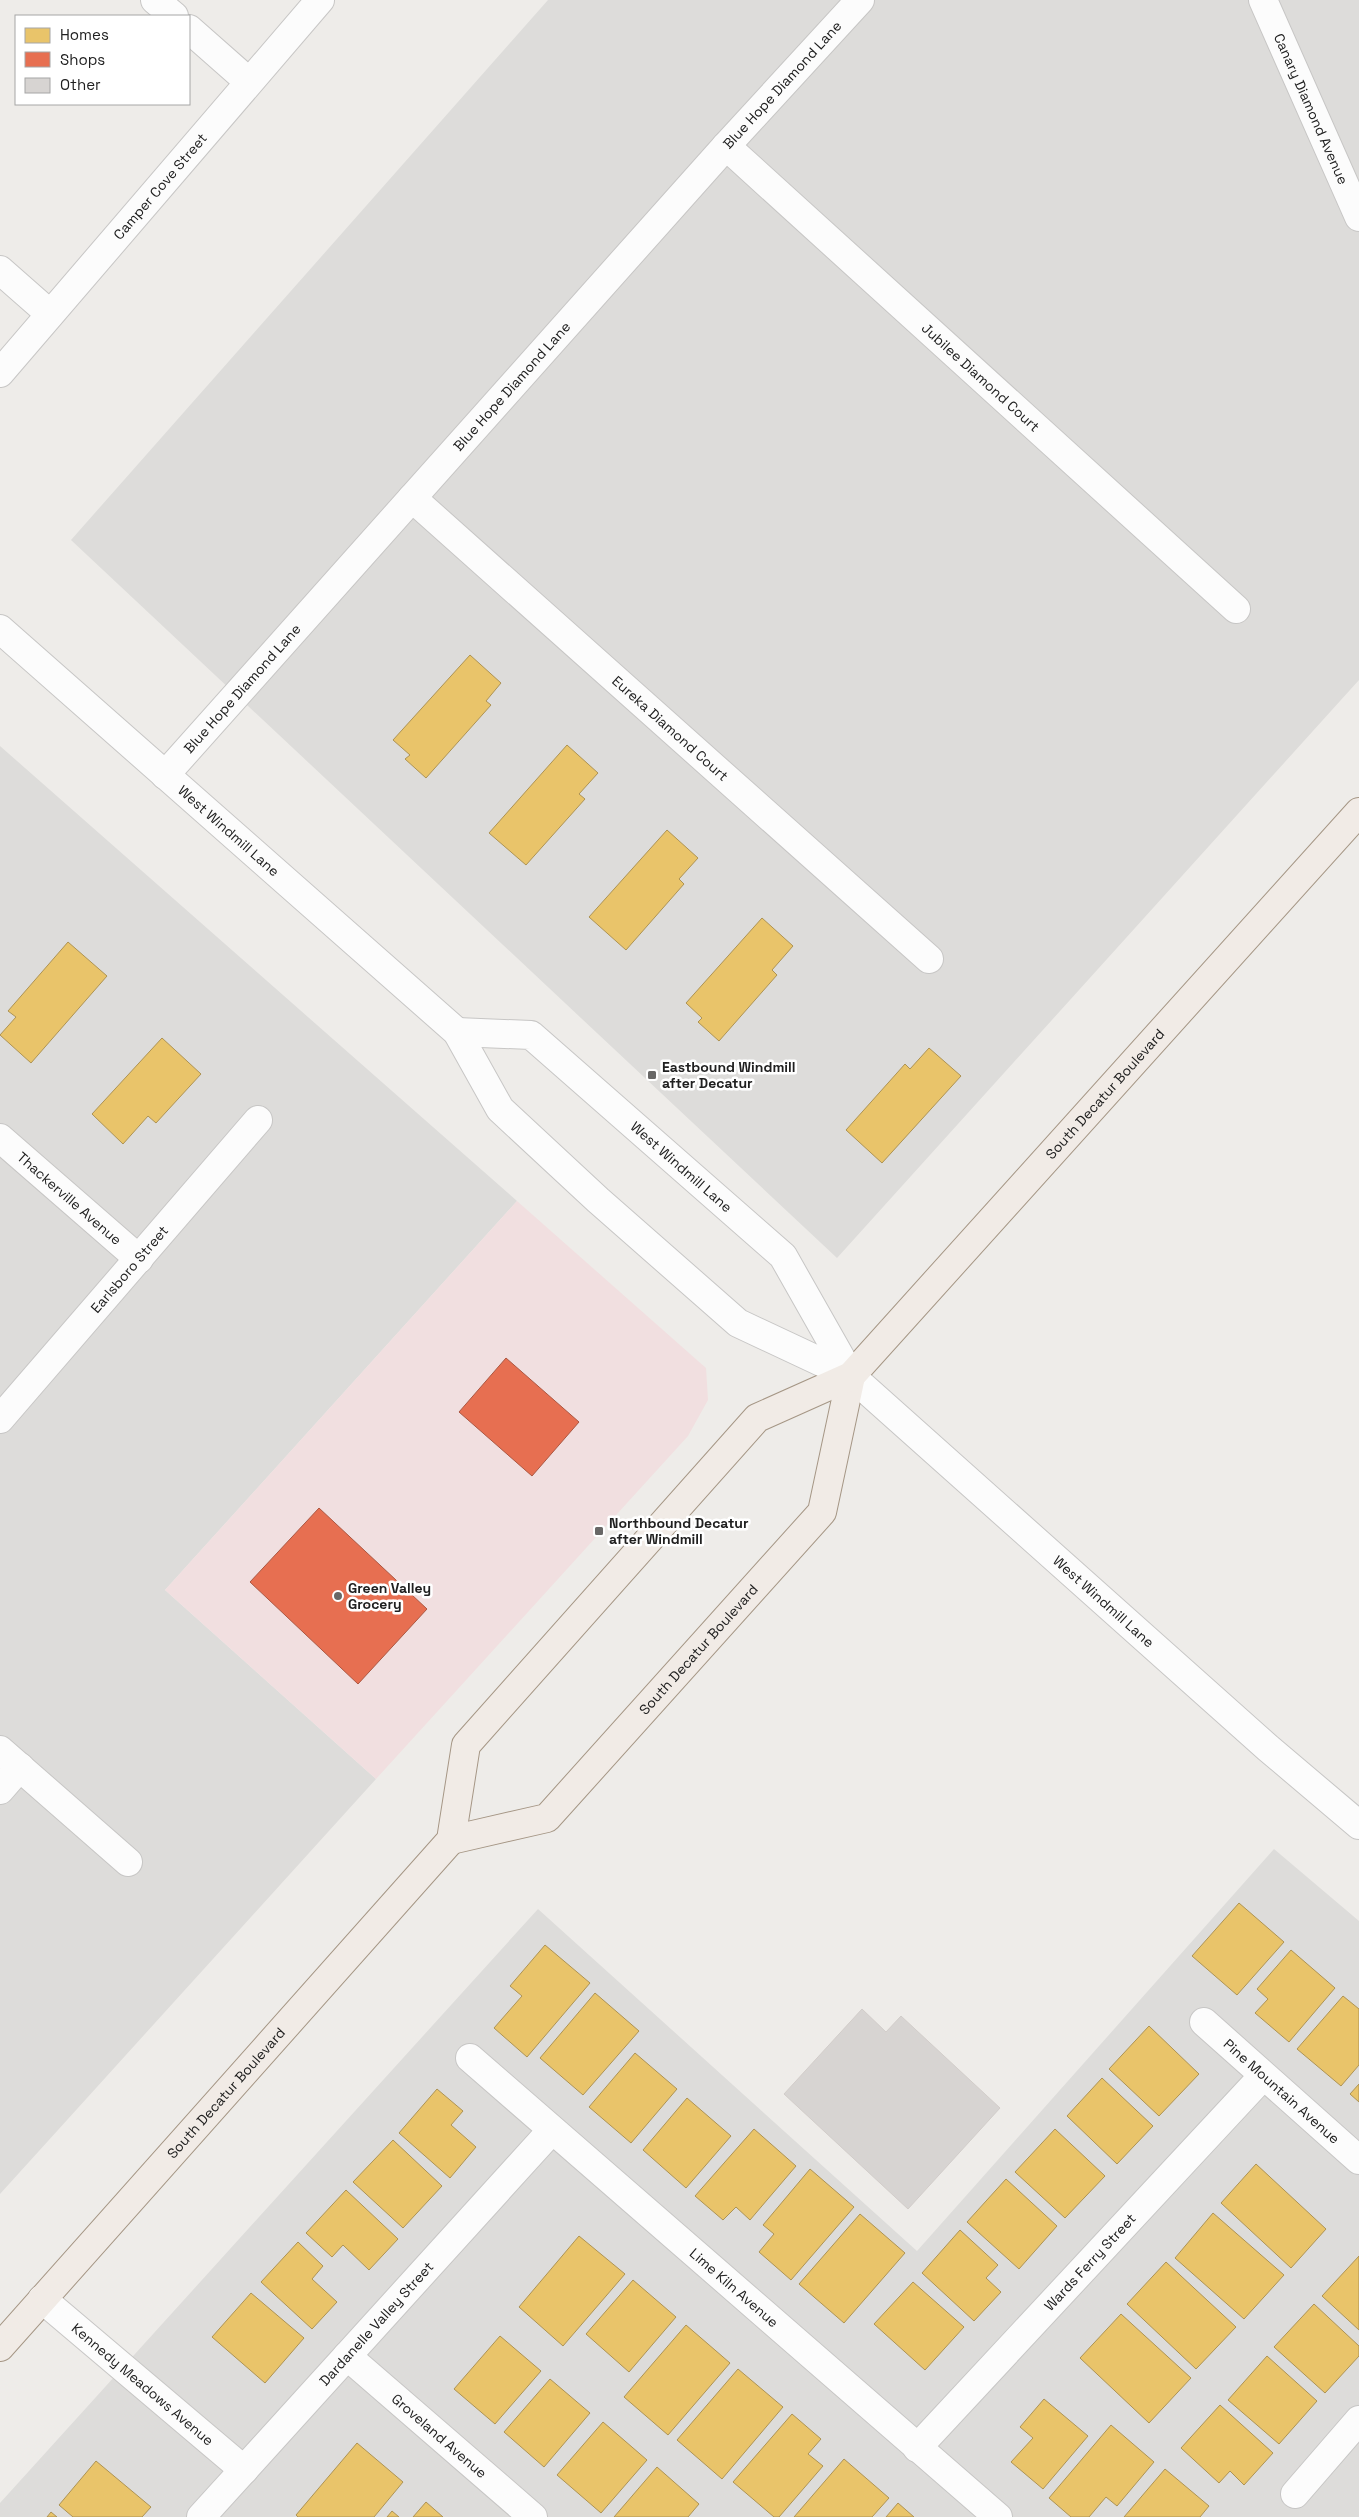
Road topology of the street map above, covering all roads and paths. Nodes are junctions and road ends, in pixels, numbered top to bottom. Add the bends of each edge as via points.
1 (155, 0) edge
2 (320, 0) edge
3 (860, 0) edge
4 (1263, 0) edge
5 (173, 15) edge
6 (190, 30) edge
7 (248, 81) junction
8 (726, 146) junction
9 (1359, 217) edge
10 (0, 270) edge
11 (50, 314) junction
12 (0, 372) edge
13 (412, 498) junction
14 (1236, 609) dead end
15 (0, 629) edge
16 (165, 775) junction
17 (1359, 812) edge
18 (929, 959) dead end
19 (457, 1032) junction
20 (258, 1120) dead end
21 (0, 1138) edge
22 (139, 1259) junction
23 (851, 1376) junction
24 (0, 1419) edge
25 (0, 1750) edge
26 (20, 1767) junction
27 (0, 1790) edge
28 (1359, 1825) edge
29 (451, 1840) junction
30 (128, 1862) dead end
31 (1204, 2022) dead end
32 (470, 2058) dead end
33 (1263, 2076) junction
34 (552, 2130) junction
35 (1359, 2160) edge
36 (42, 2299) junction
37 (0, 2347) edge
38 (347, 2356) junction
39 (1359, 2420) edge
40 (917, 2448) junction
41 (244, 2470) junction
42 (1295, 2494) dead end
43 (201, 2517) edge
44 (533, 2517) edge
45 (998, 2517) edge

1 - 5 street
2 - 7 street, Camper Cove Street
3 - 8 street, Blue Hope Diamond Lane
4 - 9 street, Canary Diamond Avenue
6 - 7 street
7 - 11 street, Camper Cove Street
8 - 13 street, Blue Hope Diamond Lane
8 - 14 street, Jubilee Diamond Court
10 - 11 street
11 - 12 street, Camper Cove Street
13 - 16 street, Blue Hope Diamond Lane
13 - 18 street, Eureka Diamond Court
15 - 16 street, West Windmill Lane
16 - 19 street, West Windmill Lane
17 - 23 main road, South Decatur Boulevard
19 - 23 street, West Windmill Lane via 500,1109 738,1323
19 - 23 street, West Windmill Lane via 532,1035 783,1256
20 - 22 street, Earlsboro Street
21 - 22 street, Thackerville Avenue
22 - 24 street, Earlsboro Street
23 - 28 street, West Windmill Lane via 1268,1748
23 - 29 main road, South Decatur Boulevard via 757,1418 466,1745
23 - 29 main road, South Decatur Boulevard via 822,1512 547,1818
25 - 26 street
26 - 27 street
26 - 30 street
29 - 36 main road, South Decatur Boulevard
31 - 33 street, Pine Mountain Avenue
32 - 34 street, Lime Kiln Avenue
33 - 35 street, Pine Mountain Avenue
33 - 40 street, Wards Ferry Street
34 - 38 street, Dardanelle Valley Street
34 - 40 street, Lime Kiln Avenue
36 - 37 main road, South Decatur Boulevard
36 - 41 street, Kennedy Meadows Avenue
38 - 41 street, Dardanelle Valley Street
38 - 44 street, Groveland Avenue
39 - 42 street
40 - 45 street, Lime Kiln Avenue
41 - 43 street, Dardanelle Valley Street

